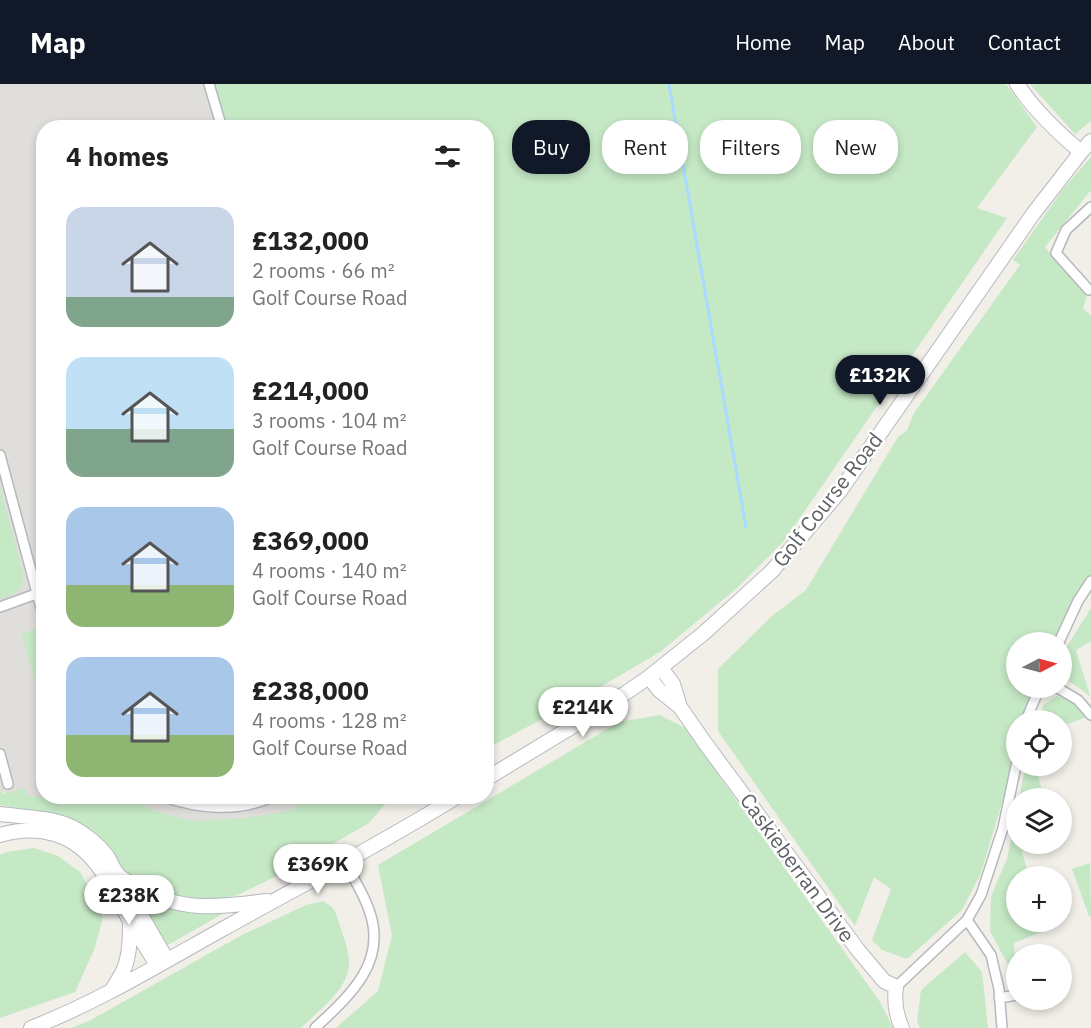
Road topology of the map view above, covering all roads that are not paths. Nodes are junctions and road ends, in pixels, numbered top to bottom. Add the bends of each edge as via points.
1 (209, 84) edge
2 (1017, 84) edge
3 (220, 120) edge
4 (1091, 141) edge
5 (1081, 152) junction
6 (1091, 207) edge
7 (1089, 290) dead end
8 (0, 455) edge
9 (1091, 581) edge
10 (36, 594) joint
11 (0, 607) edge
12 (1064, 632) edge
13 (661, 668) junction
14 (649, 677) junction
15 (1072, 696) edge
16 (680, 707) junction
17 (1091, 715) edge
18 (0, 754) edge
19 (494, 774) edge
20 (1014, 776) edge
21 (8, 784) dead end
22 (186, 804) edge
23 (251, 804) edge
24 (433, 804) edge
25 (0, 814) edge
26 (0, 835) edge
27 (345, 863) junction
28 (118, 875) junction
29 (276, 900) junction
30 (967, 920) junction
31 (130, 921) junction
32 (162, 963) junction
33 (896, 987) junction
34 (110, 992) junction
35 (1006, 997) edge
36 (999, 998) junction
37 (31, 1028) edge
38 (315, 1028) edge
39 (903, 1028) edge
40 (1002, 1028) edge

1 - 3 street
2 - 5 street via 1051,125
4 - 5 street, Golf Course Road
5 - 13 street, Golf Course Road via 982,285 840,491 772,571
6 - 7 street via 1066,230 1056,253
8 - 10 street
9 - 12 street
10 - 11 street
13 - 14 street, Golf Course Road
13 - 16 street, Caskieberran Drive via 673,684
14 - 16 street, Caskieberran Drive
14 - 19 street, Golf Course Road
15 - 17 street
16 - 33 street, Caskieberran Drive via 858,950 884,981
18 - 21 street
20 - 30 street via 1003,828 981,895
22 - 23 street
24 - 27 street
25 - 28 street via 71,826 95,842
26 - 31 street via 29,830 72,841 99,866
27 - 29 street
27 - 38 street via 371,915 371,958 356,987
28 - 29 street via 160,898 193,906
28 - 32 street
29 - 32 street
30 - 33 street
30 - 36 street via 991,955
31 - 32 street
31 - 34 street via 127,960
32 - 34 street
33 - 39 street via 898,1019
34 - 37 street
35 - 36 street
36 - 40 street

